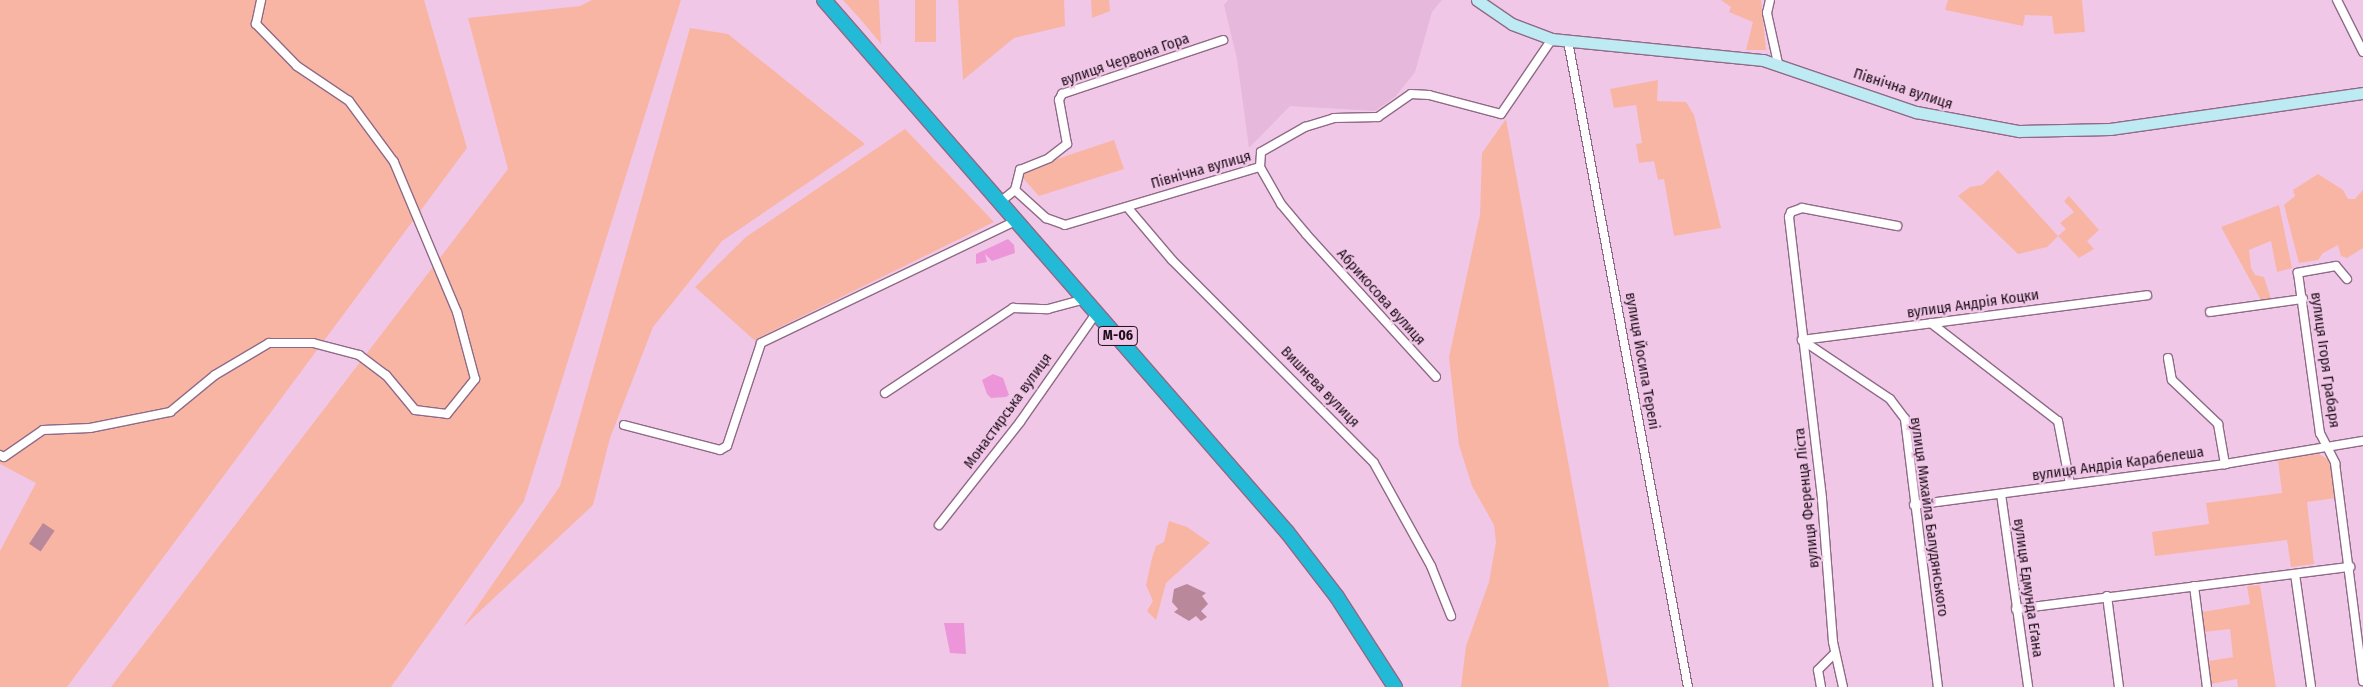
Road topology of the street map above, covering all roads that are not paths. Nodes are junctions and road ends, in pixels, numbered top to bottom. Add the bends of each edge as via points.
1 (261, 0) edge
2 (824, 0) edge
3 (1477, 0) edge
4 (1770, 0) edge
5 (2337, 0) edge
6 (1552, 39) junction
7 (1223, 40) dead end
8 (1568, 41) junction
9 (2363, 52) edge
10 (1778, 63) junction
11 (2363, 93) edge
12 (1260, 167) junction
13 (1015, 190) junction
14 (1000, 202) junction
15 (1128, 208) junction
16 (1016, 221) junction
17 (1897, 226) dead end
18 (1306, 234) joint
19 (2347, 279) dead end
20 (2147, 295) dead end
21 (1085, 299) junction
22 (2303, 299) junction
23 (1096, 312) junction
24 (2210, 312) dead end
25 (1931, 323) junction
26 (1802, 340) junction
27 (2168, 358) dead end
28 (1436, 377) dead end
29 (884, 393) dead end
30 (624, 424) dead end
31 (2363, 441) edge
32 (2325, 447) junction
33 (0, 455) edge
34 (2225, 464) junction
35 (2070, 484) junction
36 (2001, 494) junction
37 (1914, 505) junction
38 (938, 525) dead end
39 (2350, 567) junction
40 (2295, 574) junction
41 (2194, 586) junction
42 (2107, 596) junction
43 (2016, 610) junction
44 (1451, 616) dead end
45 (1831, 656) junction
46 (2363, 681) edge
47 (1394, 687) edge
48 (1688, 687) edge
49 (1821, 687) edge
50 (1843, 687) edge
51 (1938, 687) edge
52 (2028, 687) edge
53 (2118, 687) edge
54 (2208, 687) edge
55 (2311, 687) edge

1 - 33 street via 256,24 297,66 349,101 394,162 457,312 475,379 447,414 415,410 386,375 359,355 312,343 269,343 214,375 170,412 90,428 43,430 4,457
2 - 14 highway, М-06
3 - 6 street, Північна вулиця via 1512,24
4 - 10 street via 1769,29
5 - 9 street
6 - 8 street, Північна вулиця
6 - 12 street via 1501,114 1430,94 1411,94 1378,117 1334,118 1306,126 1261,152
7 - 13 street, вулиця Червона Гора via 1062,94 1058,100 1067,144 1049,158 1020,170
8 - 10 street, Північна вулиця via 1706,52
8 - 48 street, вулиця Йосипа Терелі
10 - 11 street, Північна вулиця via 1916,112 2019,131 2110,129
12 - 15 street, Північна вулиця
12 - 18 street, Північна вулиця
13 - 14 street, вулиця Червона Гора
13 - 15 street, Північна вулиця via 1037,211 1058,224
14 - 16 highway, М-06
15 - 44 street, Вишнева вулиця via 1172,260 1374,463 1431,566
16 - 21 highway, М-06
16 - 30 street via 761,343 727,446 720,450
17 - 26 street, вулиця Ференца Ліста via 1802,208 1791,212 1788,223
18 - 28 street, Абрикосова вулиця
19 - 22 street, вулиця Ігоря Грабаря via 2336,266 2298,272
20 - 25 street, вулиця Андрія Коцки
21 - 23 highway, М-06
21 - 29 street via 1048,309 1013,308
22 - 24 street
22 - 32 street, вулиця Ігоря Грабаря
23 - 38 street, Монастирська вулиця via 1020,422
23 - 47 highway, М-06 via 1305,554 1337,597
25 - 26 street, вулиця Андрія Коцки
25 - 35 street via 2058,421
26 - 37 street, вулиця Михайла Балудянського via 1867,382 1900,410 1904,419
26 - 45 street, вулиця Ференца Ліста via 1822,507
27 - 34 street via 2172,380 2218,424
31 - 32 street, вулиця Андрія Карабелеша
32 - 34 street, вулиця Андрія Карабелеша
32 - 39 street, вулиця Ігоря Грабаря via 2335,463
34 - 35 street, вулиця Андрія Карабелеша
35 - 36 street, вулиця Андрія Карабелеша
36 - 37 street, вулиця Андрія Карабелеша
36 - 43 street, вулиця Едмунда Еґана
37 - 51 street, вулиця Михайла Балудянського
39 - 40 street
39 - 46 street, вулиця Ігоря Грабаря
40 - 41 street
40 - 55 street
41 - 42 street
41 - 54 street
42 - 43 street
42 - 53 street
43 - 52 street, вулиця Едмунда Еґана
45 - 49 street via 1820,667
45 - 50 street, вулиця Ференца Ліста

